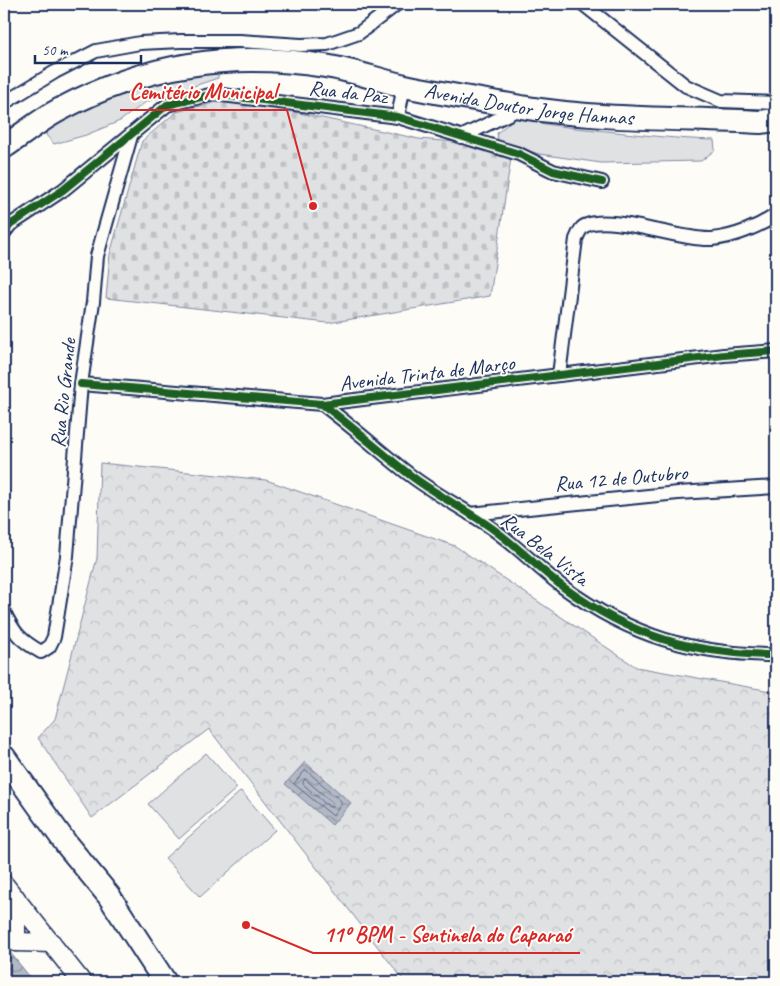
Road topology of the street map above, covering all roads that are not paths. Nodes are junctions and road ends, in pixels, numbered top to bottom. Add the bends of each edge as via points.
1 (397, 4) edge
2 (583, 4) edge
3 (235, 51) junction
4 (404, 86) junction
5 (4, 103) edge
6 (776, 103) edge
7 (523, 107) junction
8 (398, 116) junction
9 (776, 120) edge
10 (131, 136) junction
11 (461, 137) junction
12 (4, 147) edge
13 (602, 182) dead end
14 (776, 215) edge
15 (4, 233) edge
16 (776, 350) edge
17 (559, 375) junction
18 (81, 384) junction
19 (322, 404) junction
20 (776, 487) edge
21 (470, 514) junction
22 (4, 612) edge
23 (776, 655) edge
24 (4, 757) edge
25 (4, 884) edge
26 (16, 898) junction
27 (52, 943) junction
28 (10, 946) edge
29 (82, 982) edge
30 (165, 982) edge

1 - 3 street via 359,33 327,44
2 - 6 street via 686,86 721,102
3 - 4 highway, Avenida Doutor Jorge Hannas via 326,66
3 - 5 street via 140,43 96,51
3 - 12 highway, Avenida Doutor Jorge Hannas via 128,80 59,110
4 - 7 highway, Avenida Doutor Jorge Hannas
4 - 8 street
7 - 9 highway, Avenida Doutor Jorge Hannas via 613,116
7 - 11 street
8 - 10 street, Rua da Paz via 214,94 167,105
8 - 11 street, Rua da Paz
10 - 15 street, Rua da Paz
10 - 18 street, Rua Rio Grande via 97,256
11 - 13 street, Rua da Paz via 520,154 553,171
14 - 17 street via 738,234 711,239 611,223 588,224 580,228
16 - 17 street, Avenida Trinta de Março
17 - 19 street, Avenida Trinta de Março
18 - 19 street, Avenida Trinta de Março
18 - 22 street, Rua Rio Grande via 67,556 54,636 49,647 41,652 21,640
19 - 21 street, Rua Bela Vista via 411,476
20 - 21 street, Rua 12 de Outubro via 678,492
21 - 23 street, Rua Bela Vista via 562,586 632,629 668,642 708,650
24 - 30 highway via 109,896
25 - 26 street
26 - 27 street
26 - 28 street
27 - 28 street
27 - 29 street

